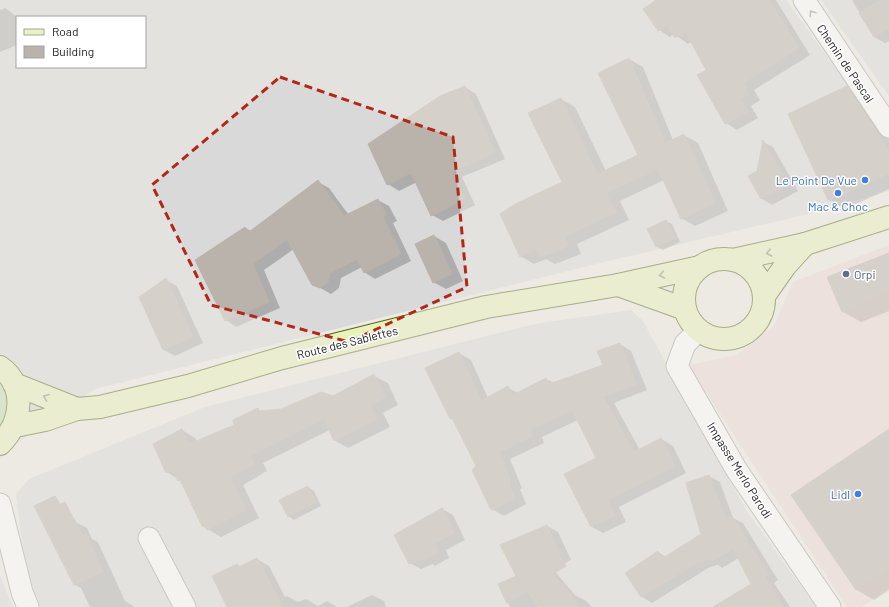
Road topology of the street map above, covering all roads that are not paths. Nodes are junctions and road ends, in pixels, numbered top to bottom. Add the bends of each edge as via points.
1 (804, 0) edge
2 (889, 127) edge
3 (889, 217) edge
4 (805, 244) junction
5 (733, 260) junction
6 (700, 267) junction
7 (618, 284) junction
8 (764, 296) junction
9 (685, 309) junction
10 (698, 331) junction
11 (0, 367) edge
12 (14, 384) junction
13 (78, 409) junction
14 (14, 426) junction
15 (0, 444) edge
16 (0, 504) edge
17 (149, 538) dead end
18 (28, 607) edge
19 (185, 607) edge
20 (830, 607) edge

2 -> 1 street, Chemin de Pascal
3 - 4 main road
4 -> 5 main road
4 - 8 main road via 785,266
5 - 6 main road via 721,259
5 - 8 main road via 753,271
6 -> 7 main road, Route des Sablettes
6 - 9 main road via 686,286
7 - 9 main road
7 - 13 main road, Route des Sablettes via 486,307 289,356 188,386 100,407
8 - 10 main road via 762,312 755,326 733,340 711,338
9 - 10 main road
10 - 20 street, Impasse Merlo Parodi via 685,344 677,366 736,469
11 - 12 main road
13 -> 12 main road, Route des Sablettes
12 - 14 main road via 19,405
13 - 14 main road, Route des Sablettes via 45,420
14 - 15 main road via 8,437
16 - 18 street
17 - 19 street

